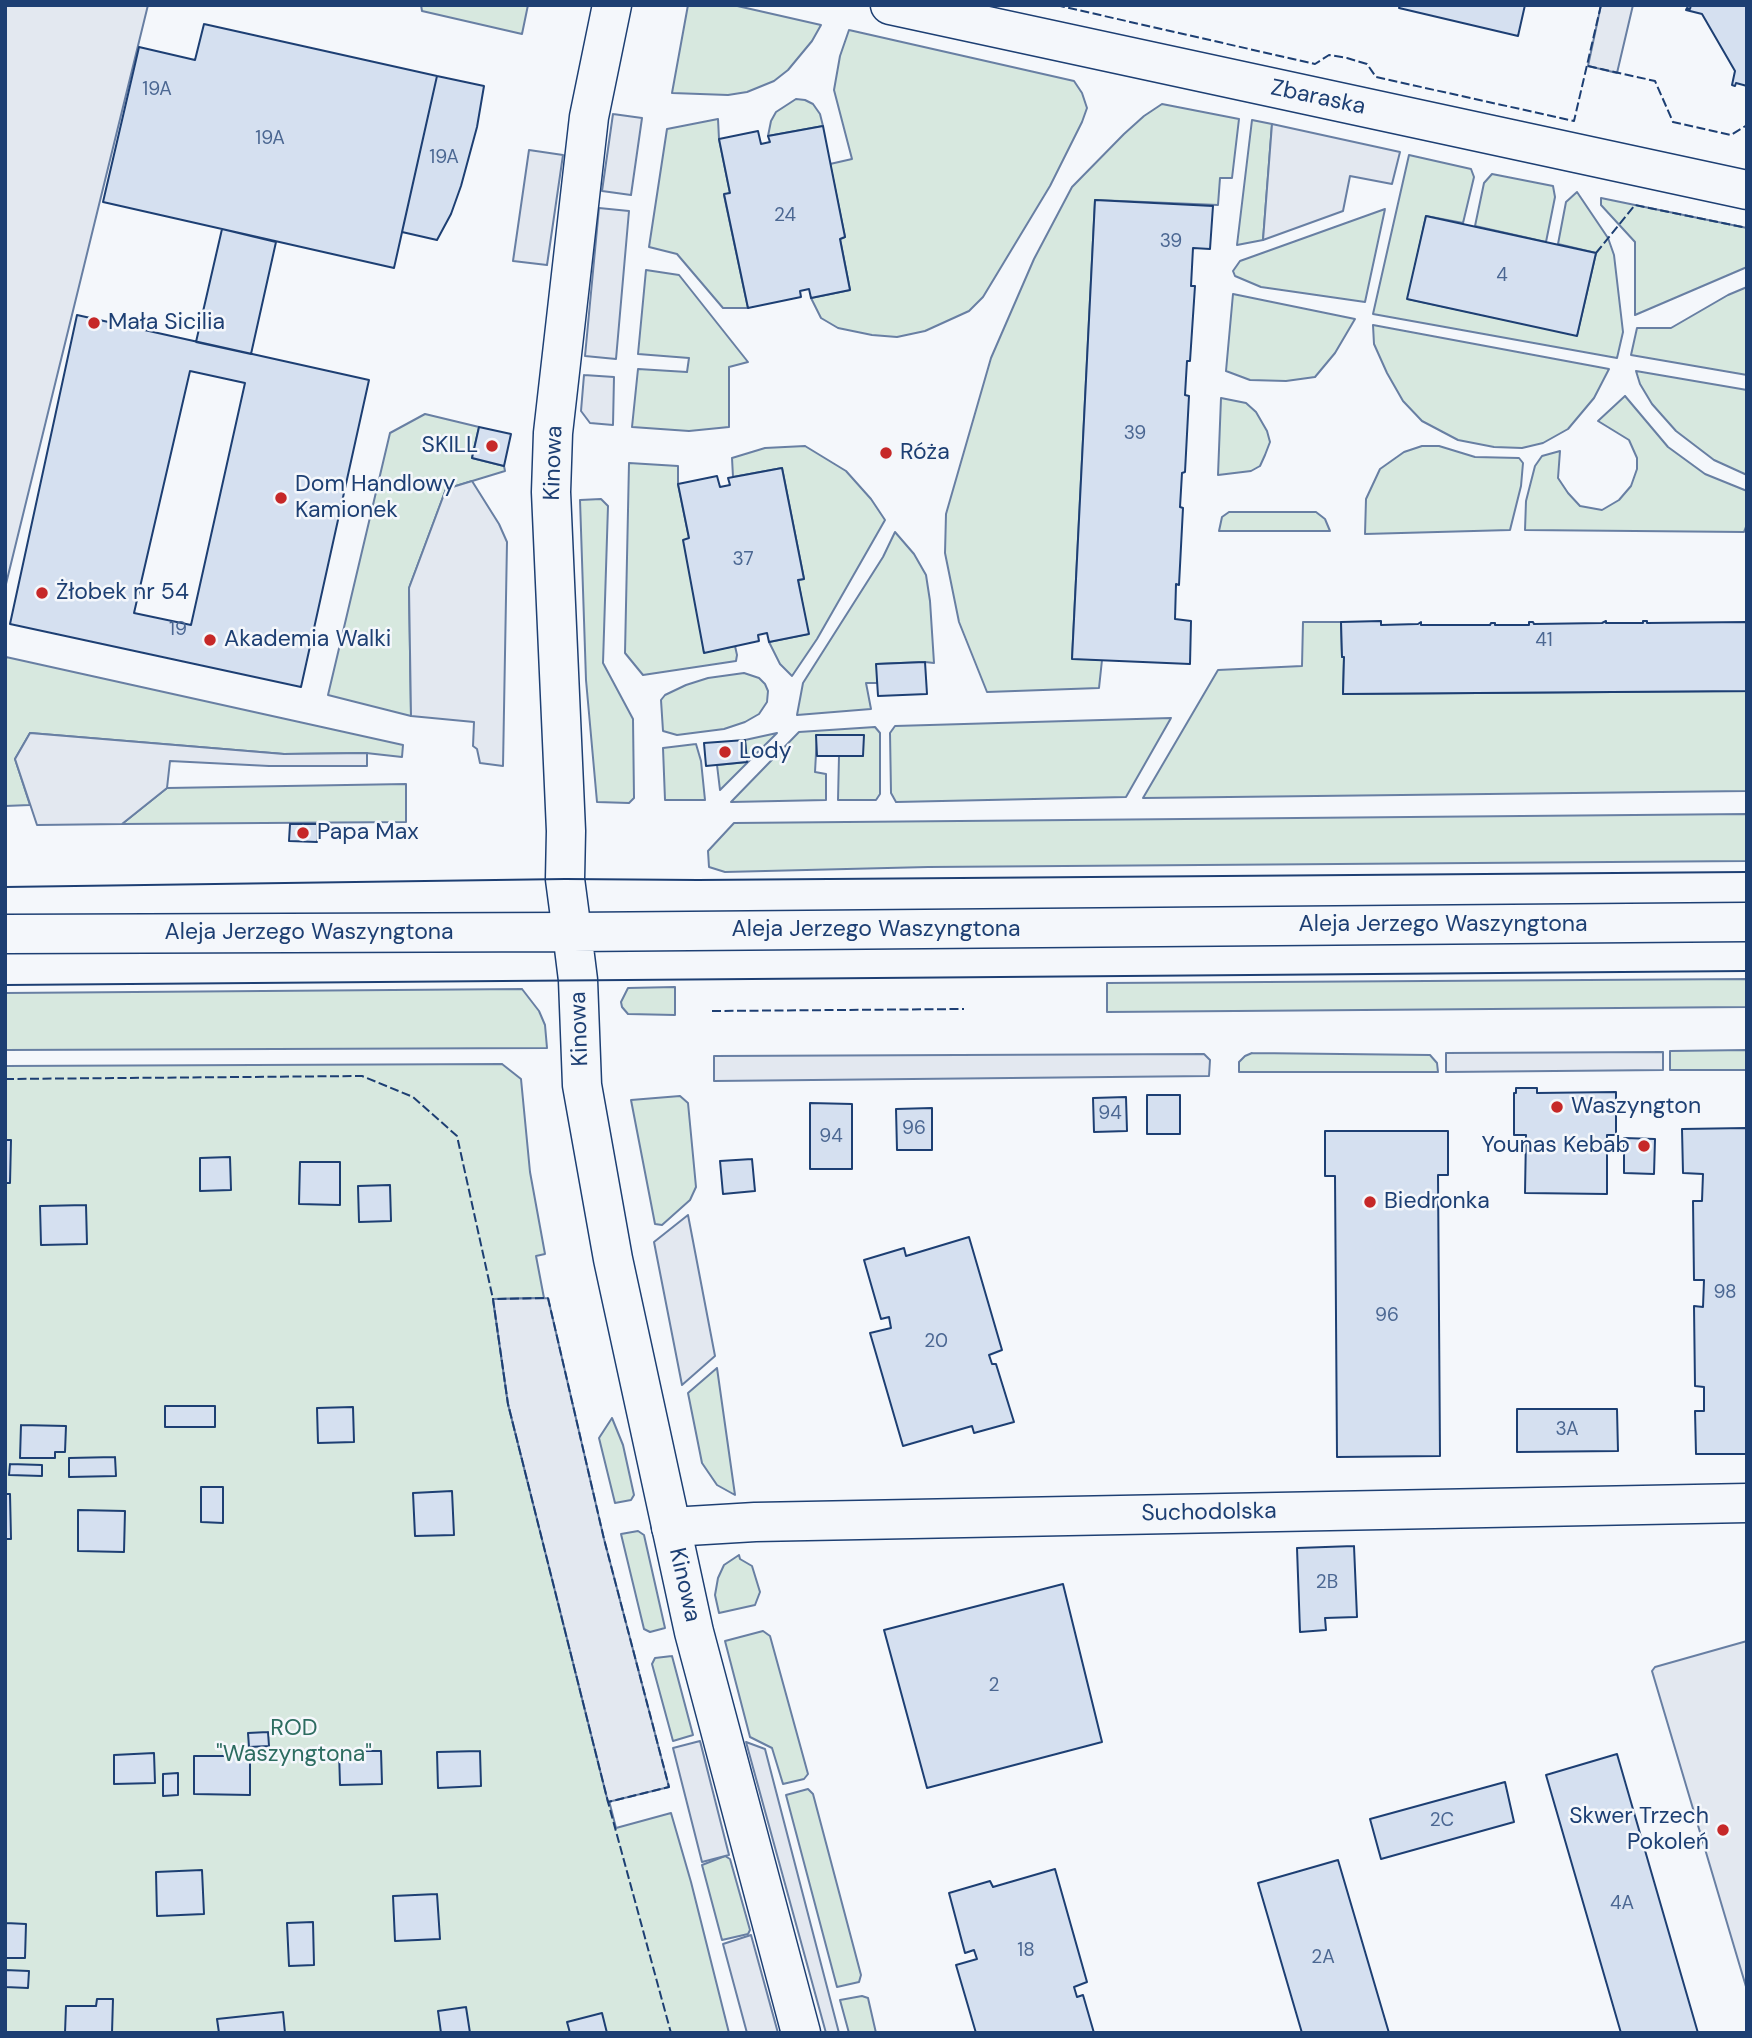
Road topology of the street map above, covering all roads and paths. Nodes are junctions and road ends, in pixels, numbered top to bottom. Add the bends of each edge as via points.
1 (612, 5) edge
2 (890, 5) edge
3 (1747, 190) edge
4 (1747, 922) edge
5 (572, 932) junction
6 (5, 934) edge
7 (1747, 1503) edge
8 (671, 1527) junction
9 (801, 2033) edge

1 - 5 street, Kinowa via 588,129 553,433 551,492 565,879
2 - 3 street, Zbaraska
4 - 5 street, Aleja Jerzego Waszyngtona
5 - 6 street, Aleja Jerzego Waszyngtona
5 - 8 street, Kinowa via 582,1085 613,1259
7 - 8 street, Suchodolska
8 - 9 street, Kinowa via 694,1632

